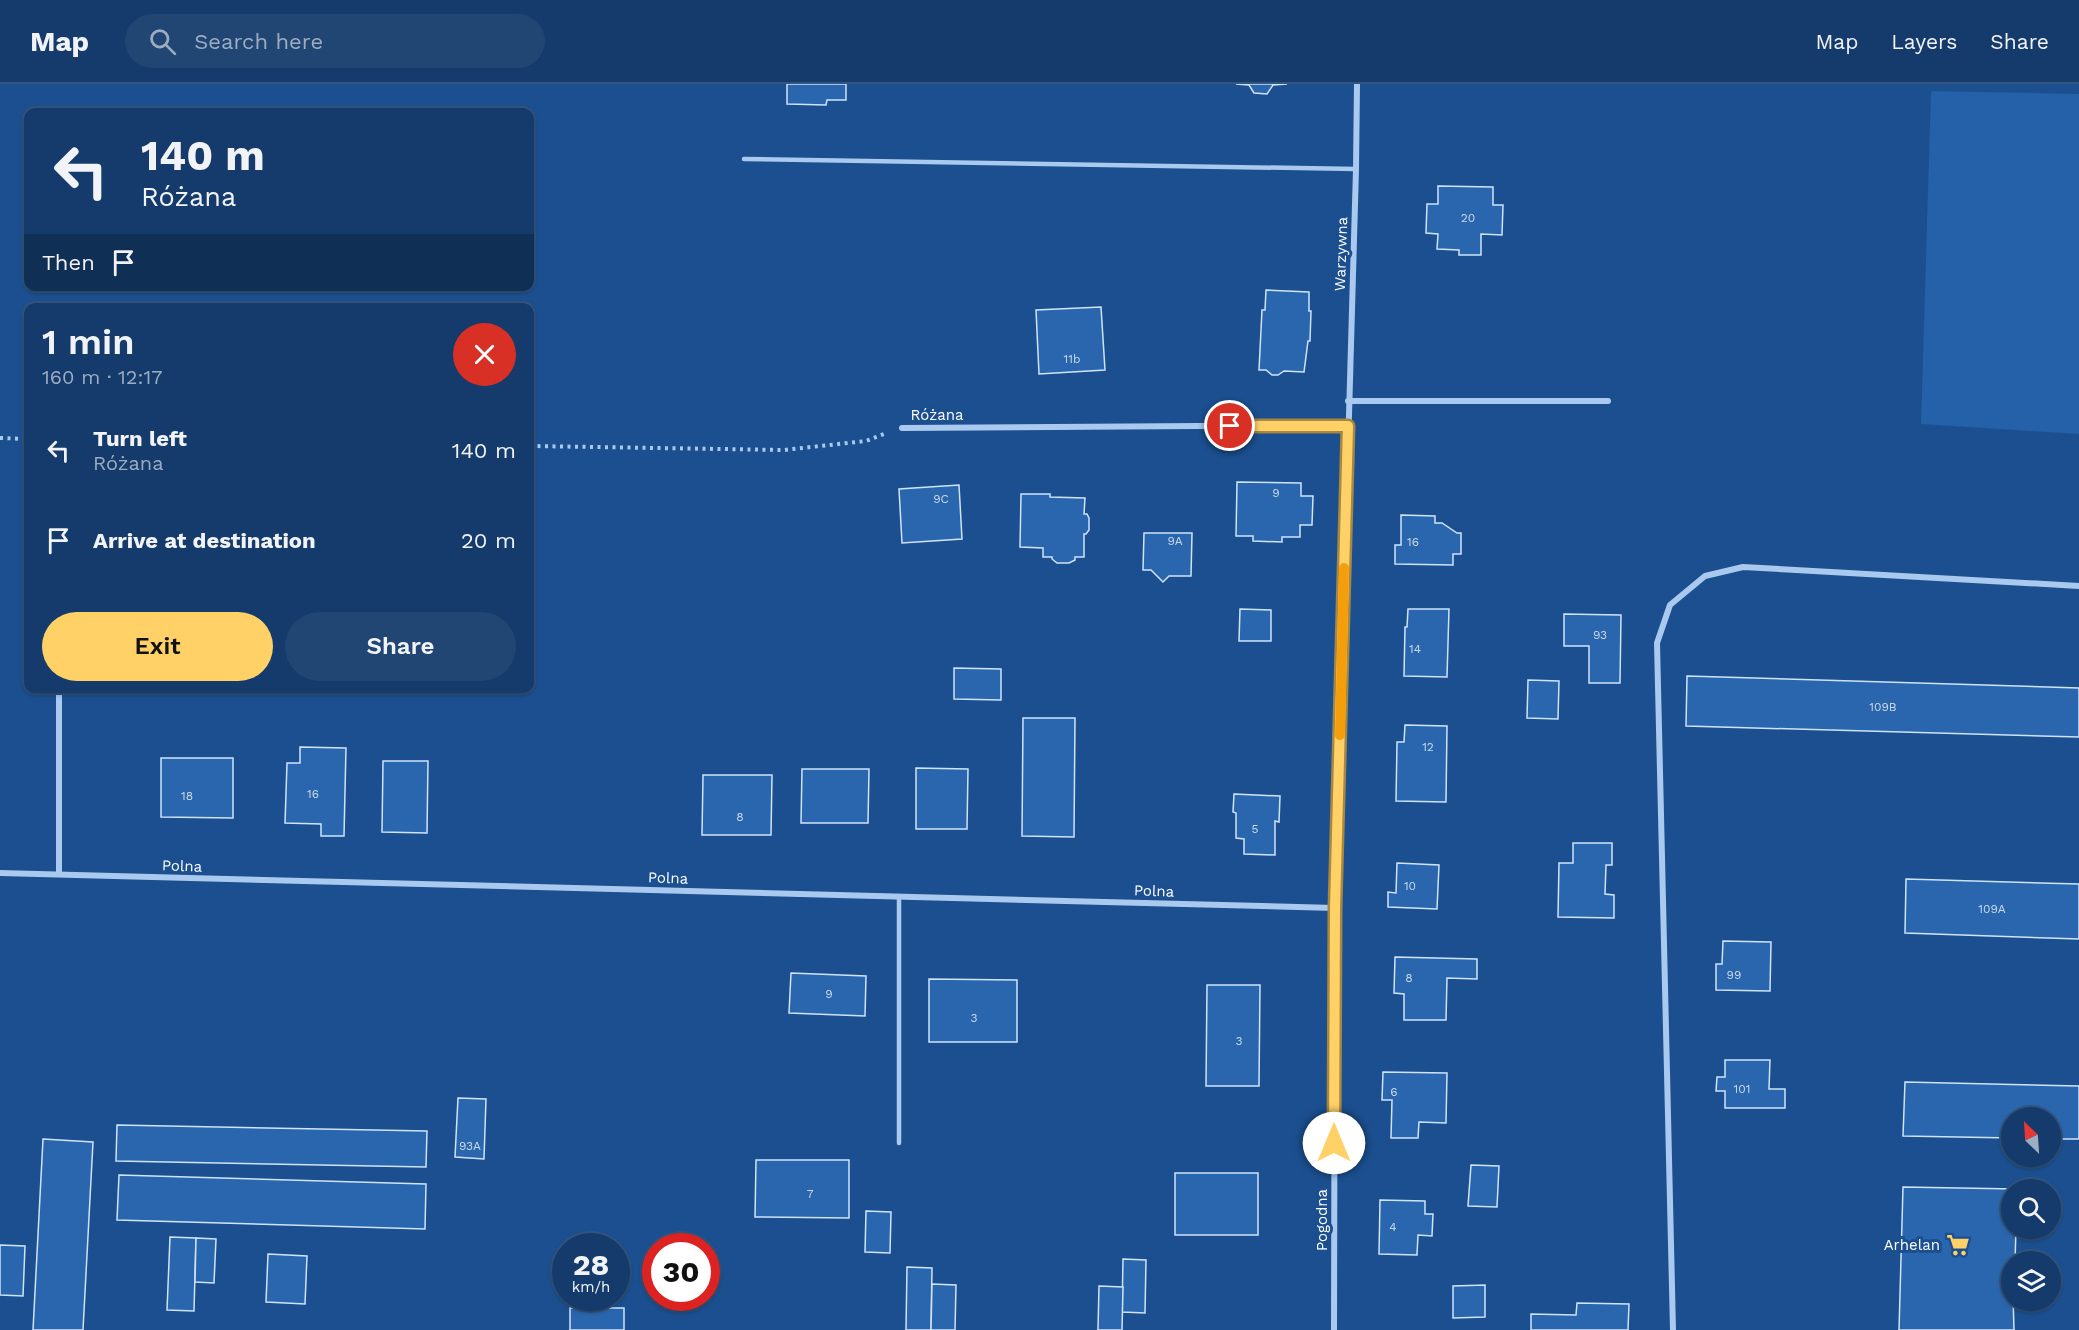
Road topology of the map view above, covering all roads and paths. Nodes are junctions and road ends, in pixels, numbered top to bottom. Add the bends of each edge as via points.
1 (1357, 84) edge
2 (744, 159) dead end
3 (1356, 169) junction
4 (1608, 400) dead end
5 (1348, 401) junction
6 (1348, 426) junction
7 (902, 428) joint
8 (0, 438) edge
9 (24, 439) edge
10 (534, 446) edge
11 (2079, 586) edge
12 (59, 693) edge
13 (0, 873) edge
14 (59, 874) junction
15 (899, 897) junction
16 (1335, 908) junction
17 (899, 1143) dead end
18 (1334, 1330) edge
19 (1673, 1330) edge

1 - 3 street, Warzywna
2 - 3 lane
3 - 5 street, Warzywna
4 - 5 street
5 - 6 street, Warzywna
6 - 7 street, Różana
6 - 16 street, Pogodna
7 - 10 path, Różana via 866,441 784,450
8 - 9 path
11 - 19 street via 1743,567 1705,576 1670,605 1657,643
12 - 14 street
13 - 14 street, Polna
14 - 15 street, Polna
15 - 16 street, Polna
15 - 17 lane
16 - 18 street, Pogodna

